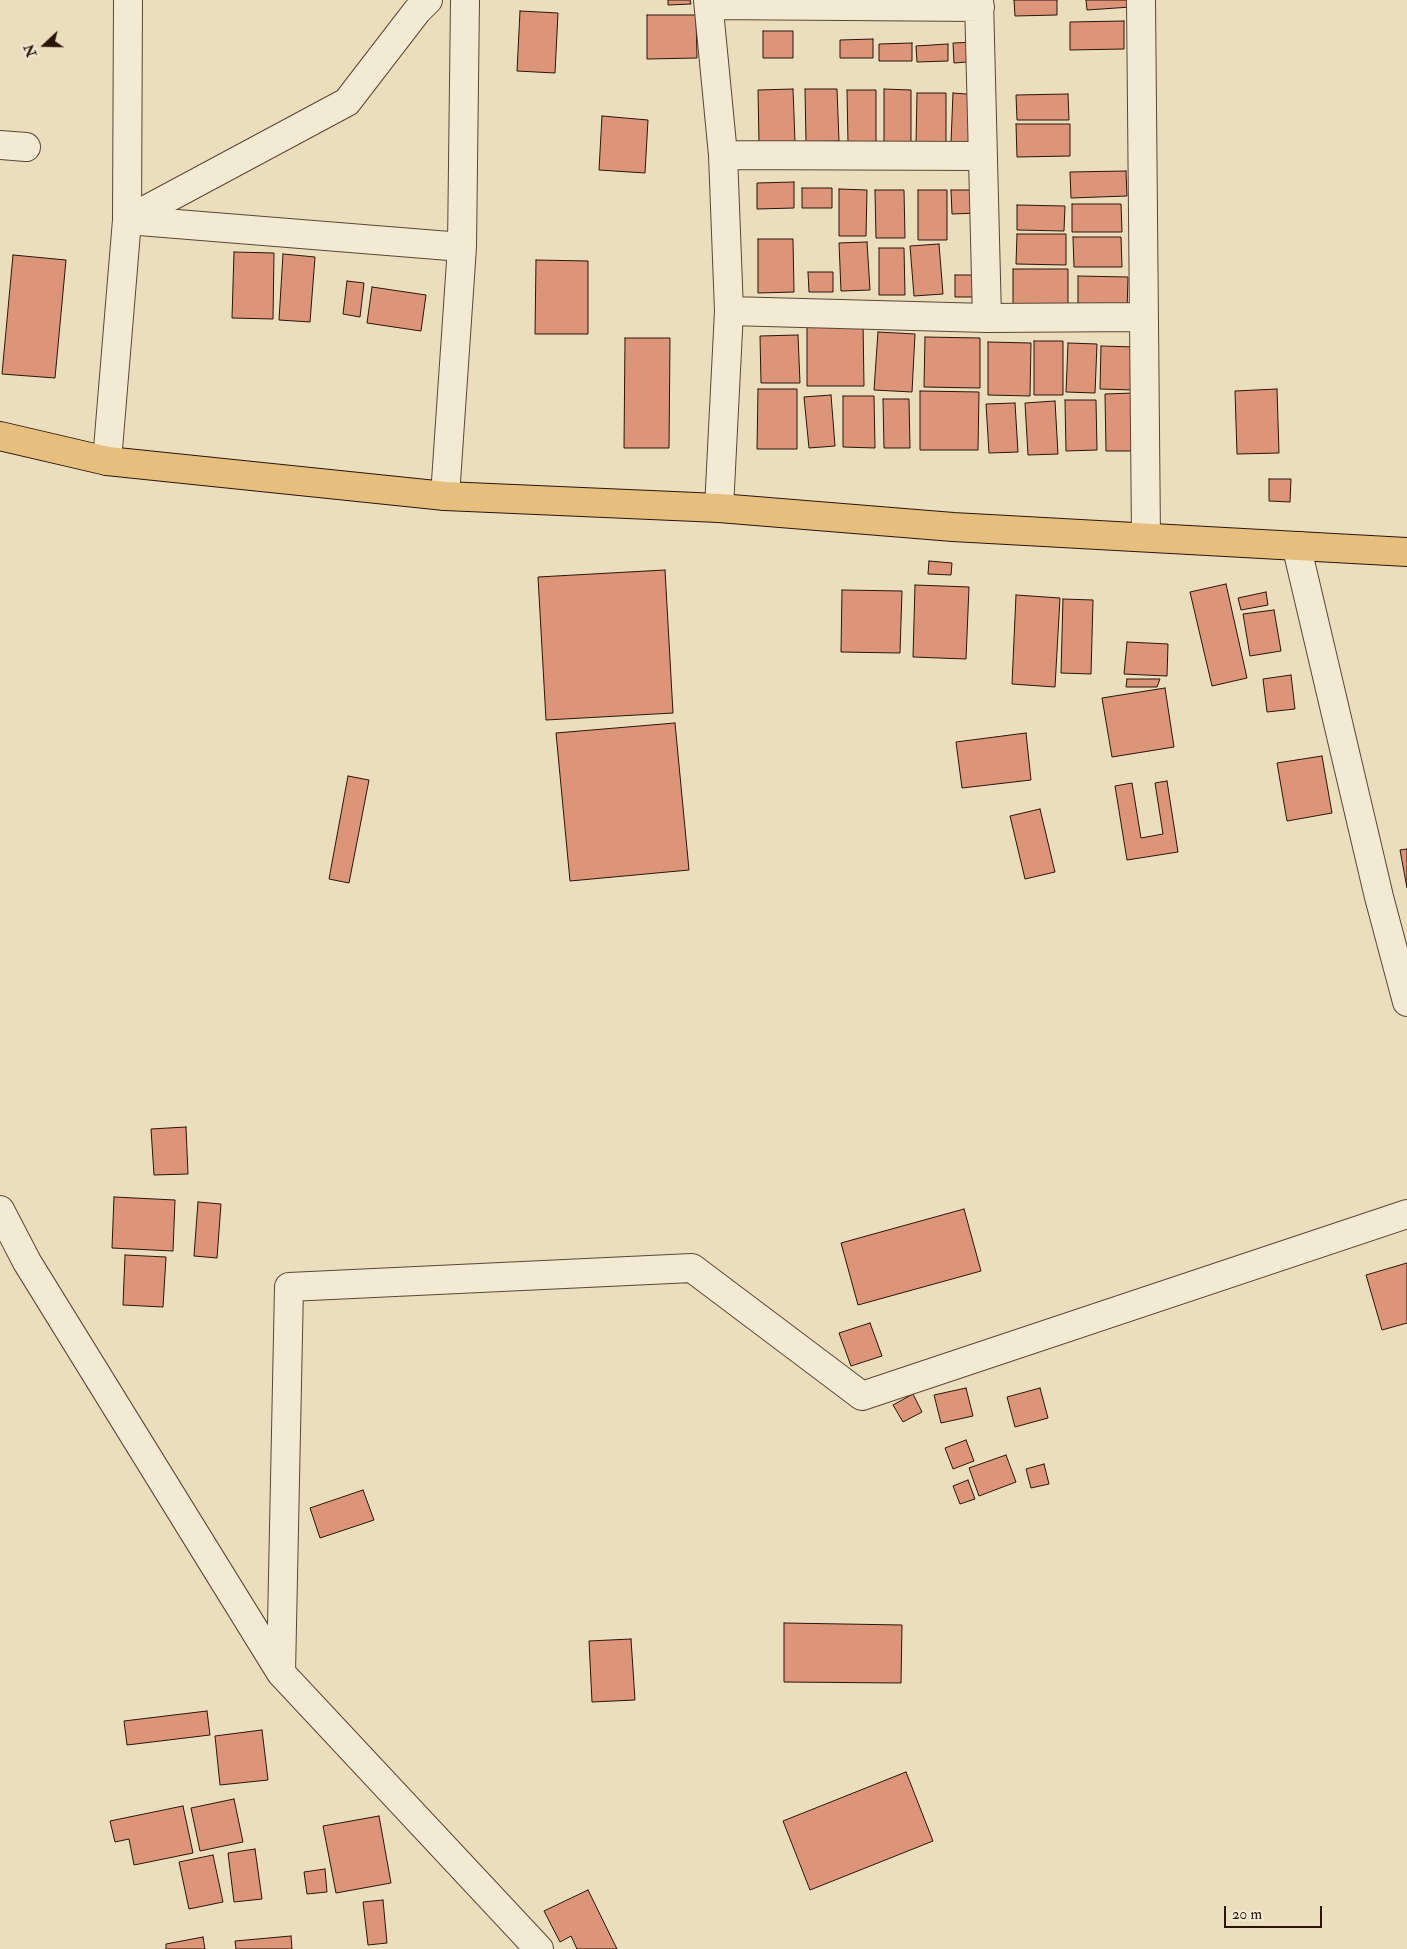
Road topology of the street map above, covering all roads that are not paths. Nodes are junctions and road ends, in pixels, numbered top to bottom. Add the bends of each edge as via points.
1 (128, 0) edge
2 (465, 0) edge
3 (1141, 0) edge
4 (709, 2) edge
5 (414, 4) edge
6 (979, 4) edge
7 (723, 156) junction
8 (982, 156) junction
9 (127, 220) junction
10 (462, 247) junction
11 (729, 311) junction
12 (1144, 317) junction
13 (987, 318) junction
14 (0, 436) edge
15 (106, 461) junction
16 (445, 496) junction
17 (719, 508) junction
18 (1146, 537) junction
19 (1298, 546) junction
20 (1407, 552) edge
21 (1407, 1002) edge
22 (0, 1210) edge
23 (1407, 1214) edge
24 (282, 1673) junction
25 (539, 1949) edge

1 - 9 street
2 - 10 street
3 - 12 street
4 - 6 street
4 - 7 street
5 - 9 street via 347,102
6 - 8 street
7 - 8 street
7 - 11 street
8 - 13 street
9 - 10 street
9 - 15 street
10 - 16 street
11 - 13 street
11 - 17 street
12 - 13 street
12 - 18 street
14 - 15 main road
15 - 16 main road
16 - 17 main road
17 - 18 main road via 953,527
18 - 19 main road
19 - 20 main road
19 - 21 street via 1378,897
22 - 24 street via 27,1262
23 - 24 street via 862,1396 692,1268 289,1287
24 - 25 street

